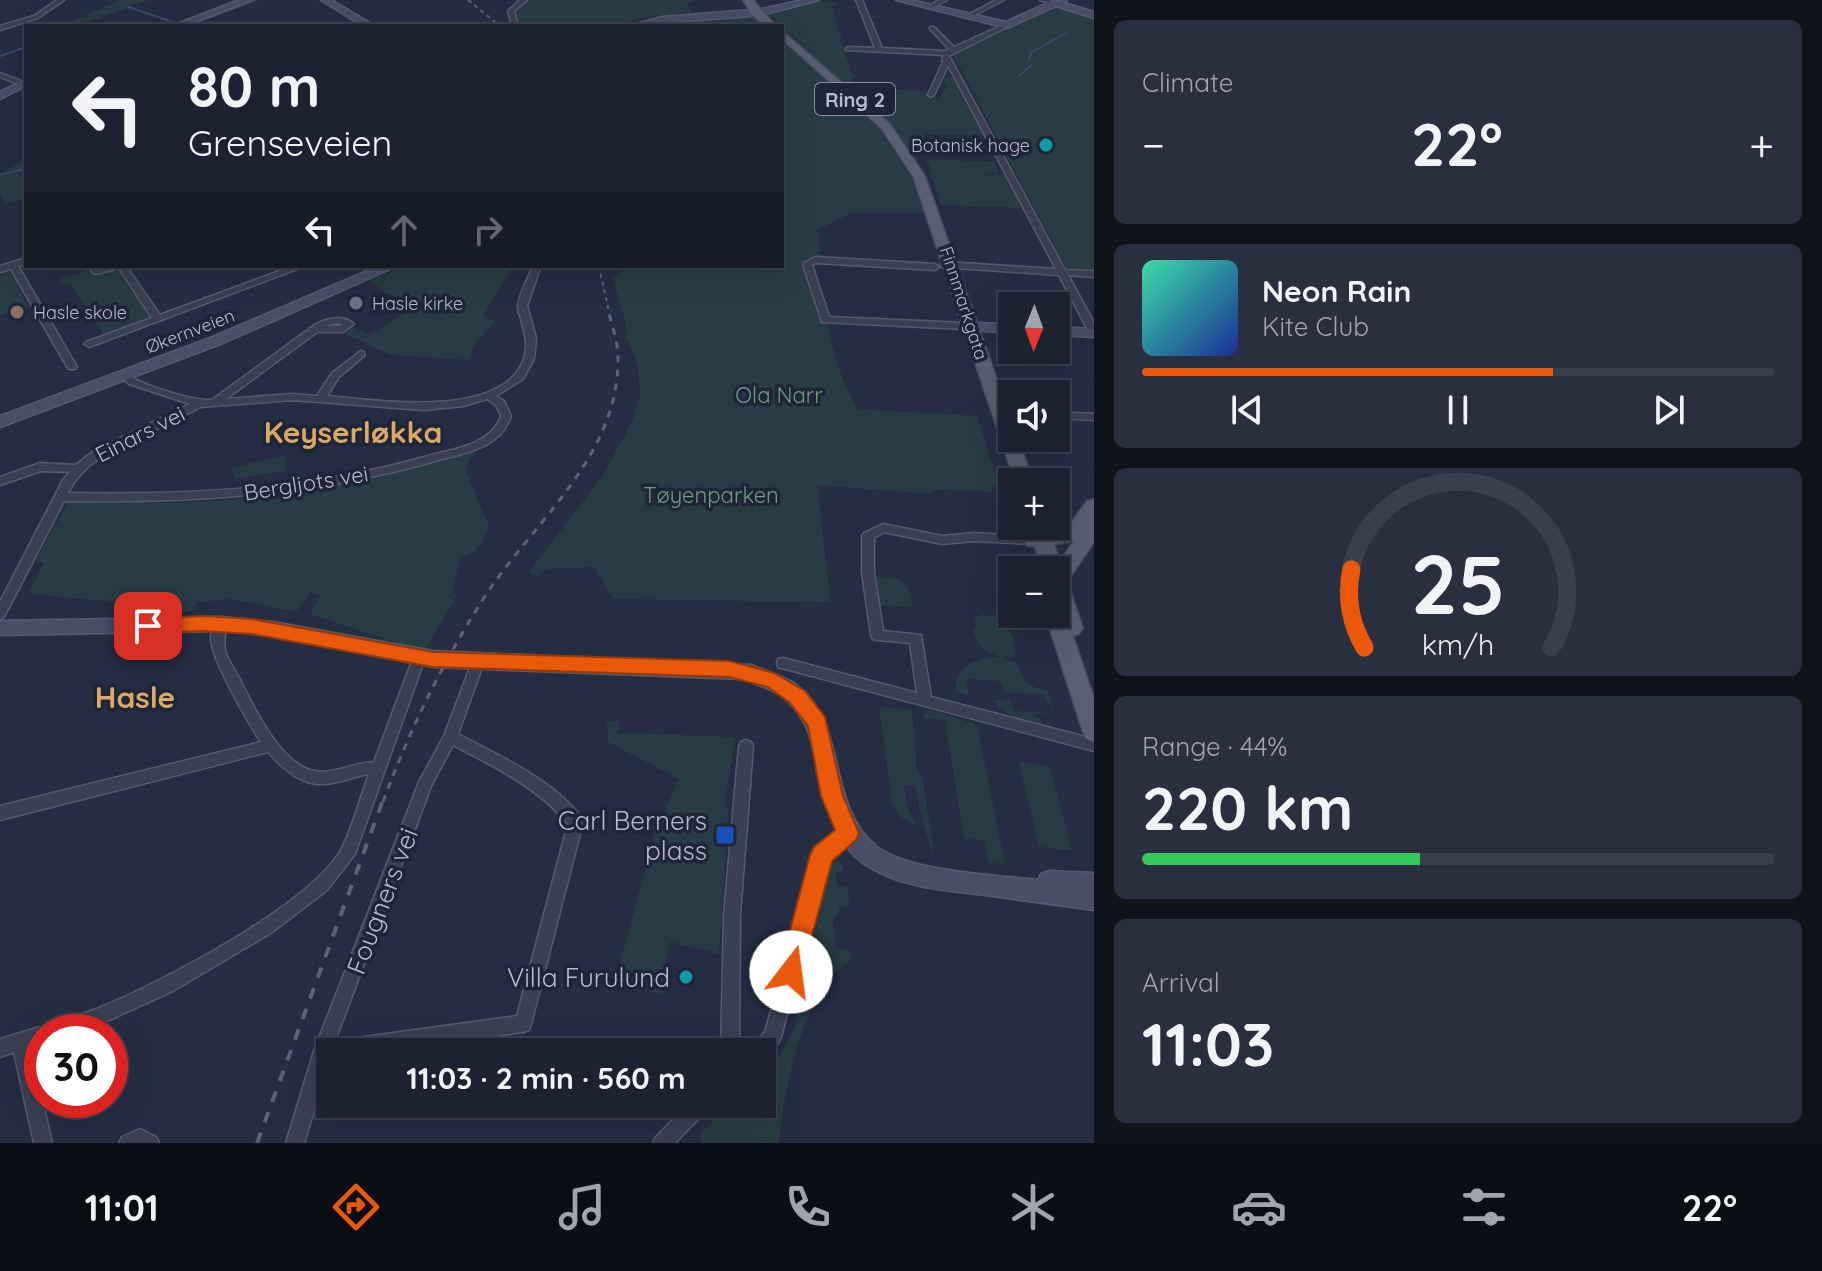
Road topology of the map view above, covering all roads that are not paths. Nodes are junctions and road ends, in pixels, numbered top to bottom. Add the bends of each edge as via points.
1 (61, 0) edge
2 (247, 0) edge
3 (325, 0) edge
4 (524, 0) edge
5 (800, 0) edge
6 (815, 0) edge
7 (859, 0) edge
8 (900, 0) edge
9 (944, 0) edge
10 (1001, 0) edge
11 (1052, 1) edge
12 (930, 7) junction
13 (756, 8) edge
14 (1094, 15) edge
15 (969, 16) junction
16 (182, 24) edge
17 (367, 24) edge
18 (514, 24) edge
19 (632, 24) edge
20 (643, 24) edge
21 (771, 24) edge
22 (1007, 25) junction
23 (0, 28) edge
24 (932, 28) dead end
25 (784, 36) edge
26 (848, 49) dead end
27 (879, 50) junction
28 (948, 52) junction
29 (0, 75) edge
30 (24, 84) edge
31 (931, 95) dead end
32 (0, 96) edge
33 (915, 172) junction
34 (24, 262) edge
35 (13, 265) junction
36 (944, 266) junction
37 (120, 268) edge
38 (295, 268) edge
39 (385, 268) edge
40 (536, 268) edge
41 (0, 269) edge
42 (1061, 272) junction
43 (1094, 274) edge
44 (157, 318) junction
45 (968, 327) junction
46 (998, 328) edge
47 (315, 329) dead end
48 (1070, 331) edge
49 (1094, 332) edge
50 (89, 344) dead end
51 (74, 349) dead end
52 (63, 352) junction
53 (361, 354) dead end
54 (72, 367) dead end
55 (123, 375) junction
56 (998, 395) edge
57 (490, 396) junction
58 (320, 399) junction
59 (199, 404) junction
60 (211, 405) junction
61 (1070, 416) edge
62 (1094, 417) edge
63 (0, 422) edge
64 (1013, 468) edge
65 (78, 469) junction
66 (0, 481) edge
67 (61, 497) junction
68 (1094, 506) edge
69 (1088, 526) edge
70 (998, 535) edge
71 (1070, 556) edge
72 (0, 614) edge
73 (1070, 621) edge
74 (222, 624) junction
75 (0, 628) edge
76 (1060, 628) edge
77 (419, 658) junction
78 (478, 662) junction
79 (783, 663) dead end
80 (1094, 692) edge
81 (925, 699) junction
82 (1094, 732) edge
83 (450, 737) junction
84 (271, 745) junction
85 (1094, 745) edge
86 (746, 746) dead end
87 (378, 768) junction
88 (0, 813) edge
89 (848, 833) junction
90 (982, 882) junction
91 (1094, 884) edge
92 (1094, 899) edge
93 (103, 1014) edge
94 (328, 1038) edge
95 (419, 1038) edge
96 (730, 1038) edge
97 (771, 1038) edge
98 (24, 1040) edge
99 (20, 1041) junction
100 (0, 1048) edge
101 (316, 1074) edge
102 (687, 1118) edge
103 (43, 1143) edge
104 (128, 1143) edge
105 (150, 1143) edge
106 (295, 1143) edge
107 (662, 1143) edge

1 - 23 street via 36,17
2 - 16 main road
3 - 17 main road
4 - 18 street via 511,11
5 - 13 main road
6 - 13 main road
7 - 27 street
8 - 12 main road
9 - 12 street
10 - 15 street
11 - 14 main road
11 - 22 main road
12 - 15 main road
13 - 19 main road
13 - 20 main road
13 - 21 main road
15 - 22 main road
22 - 28 street
24 - 28 street
25 - 33 main road, Finnmarkgata / Ring 2 via 886,127
26 - 27 street
27 - 28 street
28 - 31 street
28 - 42 street
29 - 30 street
30 - 32 main road
33 - 36 main road, Finnmarkgata / Ring 2
33 - 36 main road, Finnmarkgata / Ring 2 via 931,205
34 - 35 street
35 - 41 street
35 - 52 street
36 - 42 street
36 - 45 main road, Finnmarkgata / Ring 2
36 - 45 street via 811,261 808,267 825,320
37 - 44 street
38 - 44 street
39 - 55 main road, Økernveien via 232,335
40 - 57 street, Einars vei via 522,303 531,343 527,364 515,381
42 - 43 street
42 - 49 street
44 - 50 street
45 - 46 main road
45 - 56 main road, Finnmarkgata / Ring 2
45 - 64 main road, Finnmarkgata / Ring 2
47 - 60 street
48 - 49 main road
51 - 52 street
52 - 54 street
53 - 58 street via 335,375
55 - 59 street
55 - 63 main road, Økernveien
57 - 58 street, Einars vei via 424,407
57 - 67 street, Bergljots vei via 506,416 489,440 382,471 206,497
58 - 60 street, Einars vei via 282,397
59 - 60 street, Einars vei
59 - 65 street, Einars vei via 99,453
61 - 62 street
65 - 66 street via 40,467
65 - 67 street, Einars vei
67 - 72 street, Einars vei
68 - 69 main road
69 - 71 main road
70 - 81 street via 942,540 883,528 868,536 877,635 916,639
73 - 80 main road
74 - 75 main road
74 - 77 main road
74 - 84 street via 217,637 220,654
76 - 82 main road
77 - 78 main road
77 - 87 street
78 - 83 street, Fougners vei
78 - 89 main road via 729,669 774,681 797,697 817,723 832,796
79 - 81 street
81 - 85 street
83 - 94 street, Fougners vei via 426,782
83 - 95 street via 521,778 576,822 523,1024
84 - 87 street via 304,776 327,778
84 - 88 street
86 - 96 street via 732,915
87 - 93 street via 347,854 308,896 265,928 165,986
89 - 90 main road via 866,852 895,869
89 - 97 street via 822,855
90 - 91 main road
90 - 92 main road
98 - 99 street
99 - 100 street
99 - 103 street
101 - 106 street, Fougners vei
102 - 107 street
104 - 105 street via 140,1138

